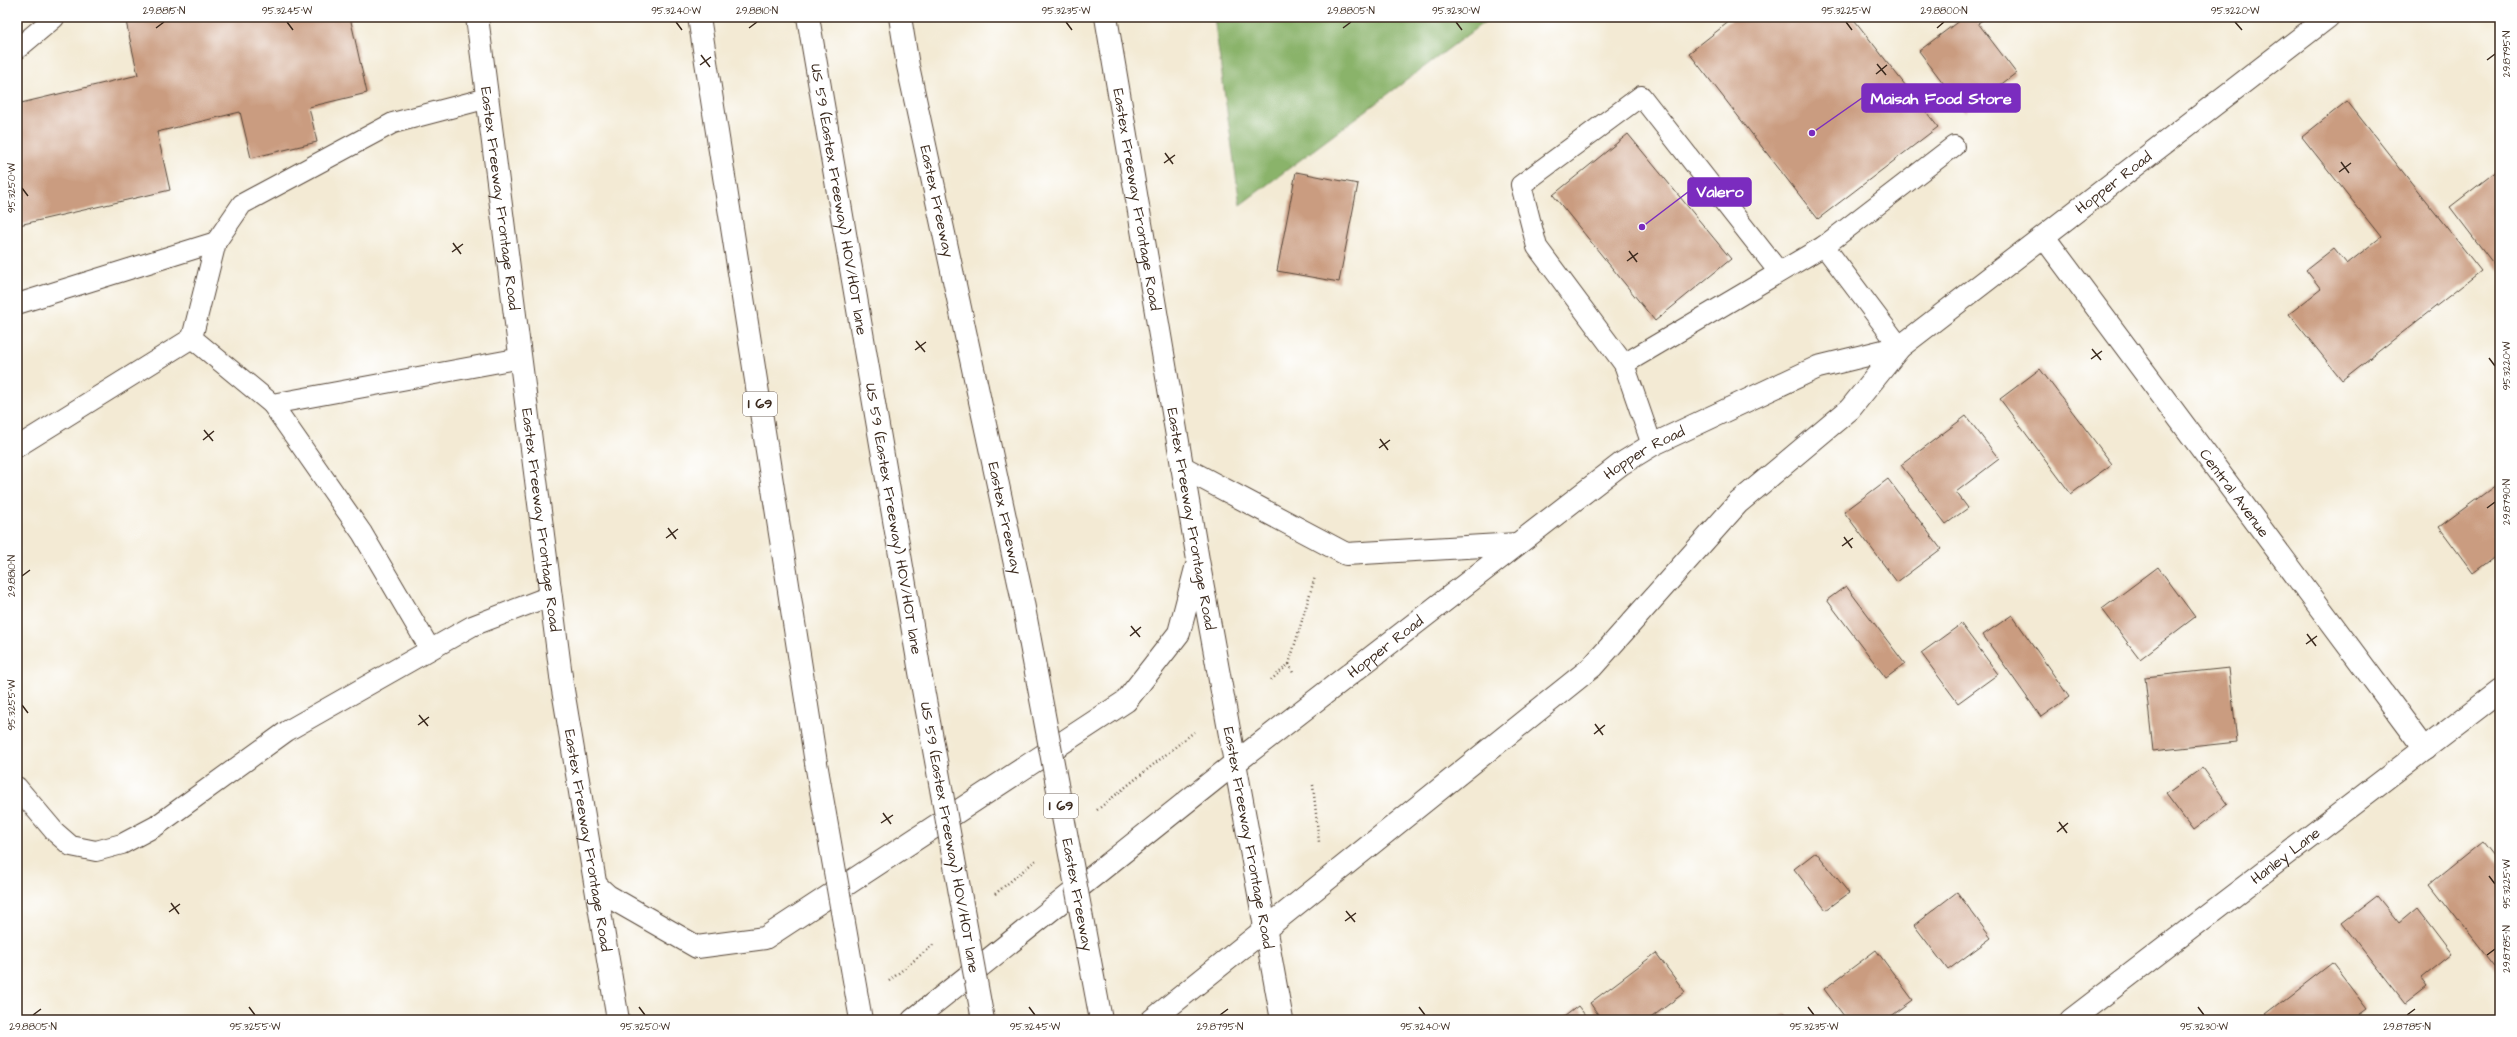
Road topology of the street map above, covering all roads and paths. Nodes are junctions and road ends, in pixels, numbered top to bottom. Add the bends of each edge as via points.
1 (477, 17) edge
2 (698, 17) edge
3 (808, 17) edge
4 (900, 17) edge
5 (1106, 17) edge
6 (2328, 17) edge
7 (54, 18) dead end
8 (17, 49) edge
9 (488, 98) junction
10 (1954, 146) dead end
11 (2044, 237) junction
12 (216, 242) junction
13 (1824, 246) junction
14 (1779, 272) junction
15 (17, 304) edge
16 (192, 338) junction
17 (1900, 347) junction
18 (521, 358) junction
19 (1624, 364) junction
20 (272, 404) junction
21 (1652, 445) junction
22 (17, 447) edge
23 (1182, 467) junction
24 (1517, 544) junction
25 (1198, 560) junction
26 (1315, 576) dead end
27 (550, 596) junction
28 (430, 650) junction
29 (1289, 664) junction
30 (1295, 678) dead end
31 (1270, 680) dead end
32 (2500, 691) edge
33 (1196, 731) dead end
34 (2425, 749) junction
35 (1234, 763) junction
36 (1313, 785) dead end
37 (17, 787) edge
38 (1093, 813) dead end
39 (1320, 846) dead end
40 (1038, 858) dead end
41 (596, 885) junction
42 (989, 899) dead end
43 (1264, 930) junction
44 (940, 939) dead end
45 (885, 985) dead end
46 (618, 1020) edge
47 (861, 1020) edge
48 (912, 1020) edge
49 (983, 1020) edge
50 (1101, 1020) edge
51 (1152, 1020) edge
52 (1282, 1020) edge
53 (2071, 1020) edge

1 - 9 main road, Eastex Freeway Frontage Road
2 - 47 main road, I 69, bridge via 816,764
3 - 49 main road, US 59 (Eastex Freeway) HOV/HOT lane, bridge via 921,678
4 - 50 main road, Eastex Freeway / I 69, bridge via 1021,592
5 - 23 main road, Eastex Freeway Frontage Road
6 - 11 main road, Hopper Road
7 - 8 lane
9 - 12 lane via 393,123 242,204
9 - 18 main road, Eastex Freeway Frontage Road
10 - 13 lane
11 - 17 main road, Hopper Road
11 - 34 main road, Central Avenue
12 - 15 lane
12 - 16 lane
13 - 14 lane
13 - 17 lane
14 - 19 lane
14 - 19 lane via 1641,96 1521,185 1537,247
16 - 20 lane
16 - 22 lane
17 - 21 main road, Hopper Road via 1818,368
17 - 43 main road, Hopper Road via 1850,409 1738,504 1592,667
18 - 20 lane
18 - 27 main road, Eastex Freeway Frontage Road
19 - 21 lane
20 - 28 lane via 362,533
21 - 24 main road, Hopper Road via 1621,464
23 - 24 main road via 1346,554
23 - 25 main road, Eastex Freeway Frontage Road
24 - 35 main road, Hopper Road
25 - 35 main road, Eastex Freeway Frontage Road
25 - 41 main road via 1179,633 1126,701 765,938 697,947 608,896
26 - 29 path
27 - 28 lane via 472,626
27 - 41 main road, Eastex Freeway Frontage Road
28 - 37 lane via 287,730 156,826 122,844 96,851 71,846 55,832
29 - 30 path
29 - 31 path
32 - 34 main road, Hanley Lane
33 - 38 path
34 - 53 main road, Hanley Lane
35 - 43 main road, Eastex Freeway Frontage Road
35 - 48 main road, Hopper Road
36 - 39 path
40 - 42 path
41 - 46 main road, Eastex Freeway Frontage Road
43 - 51 main road, Hopper Road
43 - 52 main road, Eastex Freeway Frontage Road
44 - 45 path

